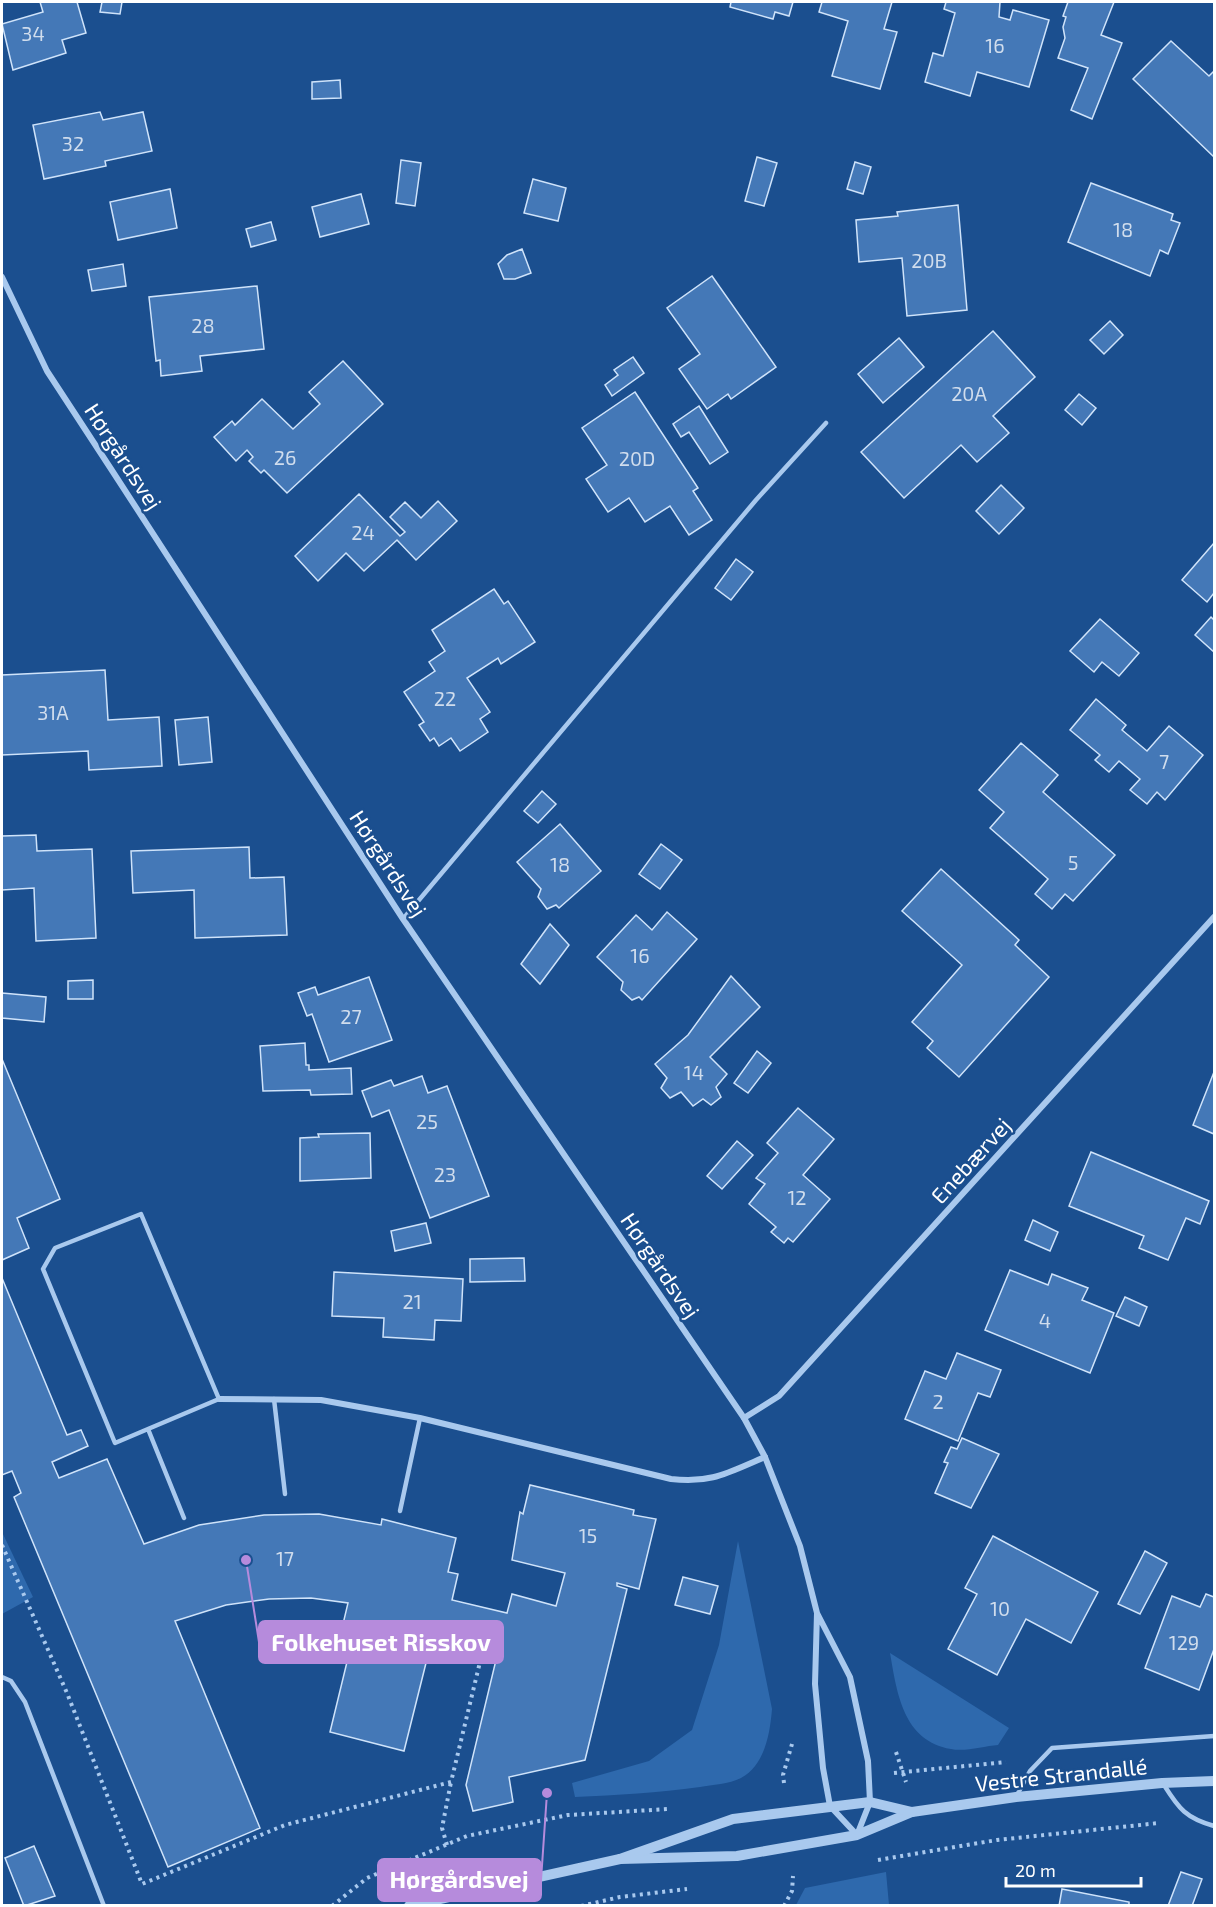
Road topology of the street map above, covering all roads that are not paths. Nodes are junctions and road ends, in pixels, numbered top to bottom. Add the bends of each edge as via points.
1 (2, 277) edge
2 (826, 423) dead end
3 (1215, 917) edge
4 (403, 918) junction
5 (219, 1399) junction
6 (274, 1400) junction
7 (420, 1418) junction
8 (744, 1418) junction
9 (148, 1429) junction
10 (765, 1457) junction
11 (285, 1494) dead end
12 (400, 1511) dead end
13 (184, 1518) dead end
14 (817, 1612) junction
15 (2, 1677) edge
16 (1215, 1736) edge
17 (1215, 1781) edge
18 (1162, 1783) junction
19 (1016, 1797) junction
20 (870, 1802) junction
21 (830, 1806) junction
22 (912, 1812) junction
23 (1215, 1826) edge
24 (857, 1835) junction
25 (620, 1859) junction
26 (104, 1905) edge
27 (409, 1905) edge

1 - 4 street, Hørgårdsvej via 47,371
2 - 4 lane via 756,500
3 - 8 street, Enebærvej via 779,1396
4 - 8 street, Hørgårdsvej
5 - 6 street
5 - 9 lane
5 - 9 lane via 141,1214 56,1248 43,1269 115,1443
6 - 7 street via 321,1400
6 - 11 lane
7 - 10 street via 697,1482
7 - 12 lane
8 - 10 street, Hørgårdsvej
9 - 13 lane
10 - 14 street, Hørgårdsvej via 800,1546
14 - 20 street, Hørgårdsvej via 850,1677 868,1761
14 - 21 street, Hørgårdsvej via 815,1684
15 - 26 lane via 11,1681 25,1701
16 - 19 lane via 1052,1748 1030,1772
17 - 18 street, Vestre Strandallé
18 - 19 street, Vestre Strandallé
18 - 23 lane via 1179,1809 1197,1821
19 - 22 street, Vestre Strandallé
20 - 21 street, Vestre Strandallé
20 - 22 street, Vestre Strandallé
20 - 24 street, Hørgårdsvej
21 - 24 street
21 - 25 street, Vestre Strandallé via 733,1820
22 - 24 street, Vestre Strandallé
24 - 25 street, Vestre Strandallé via 737,1856
25 - 27 street, Vestre Strandallé

